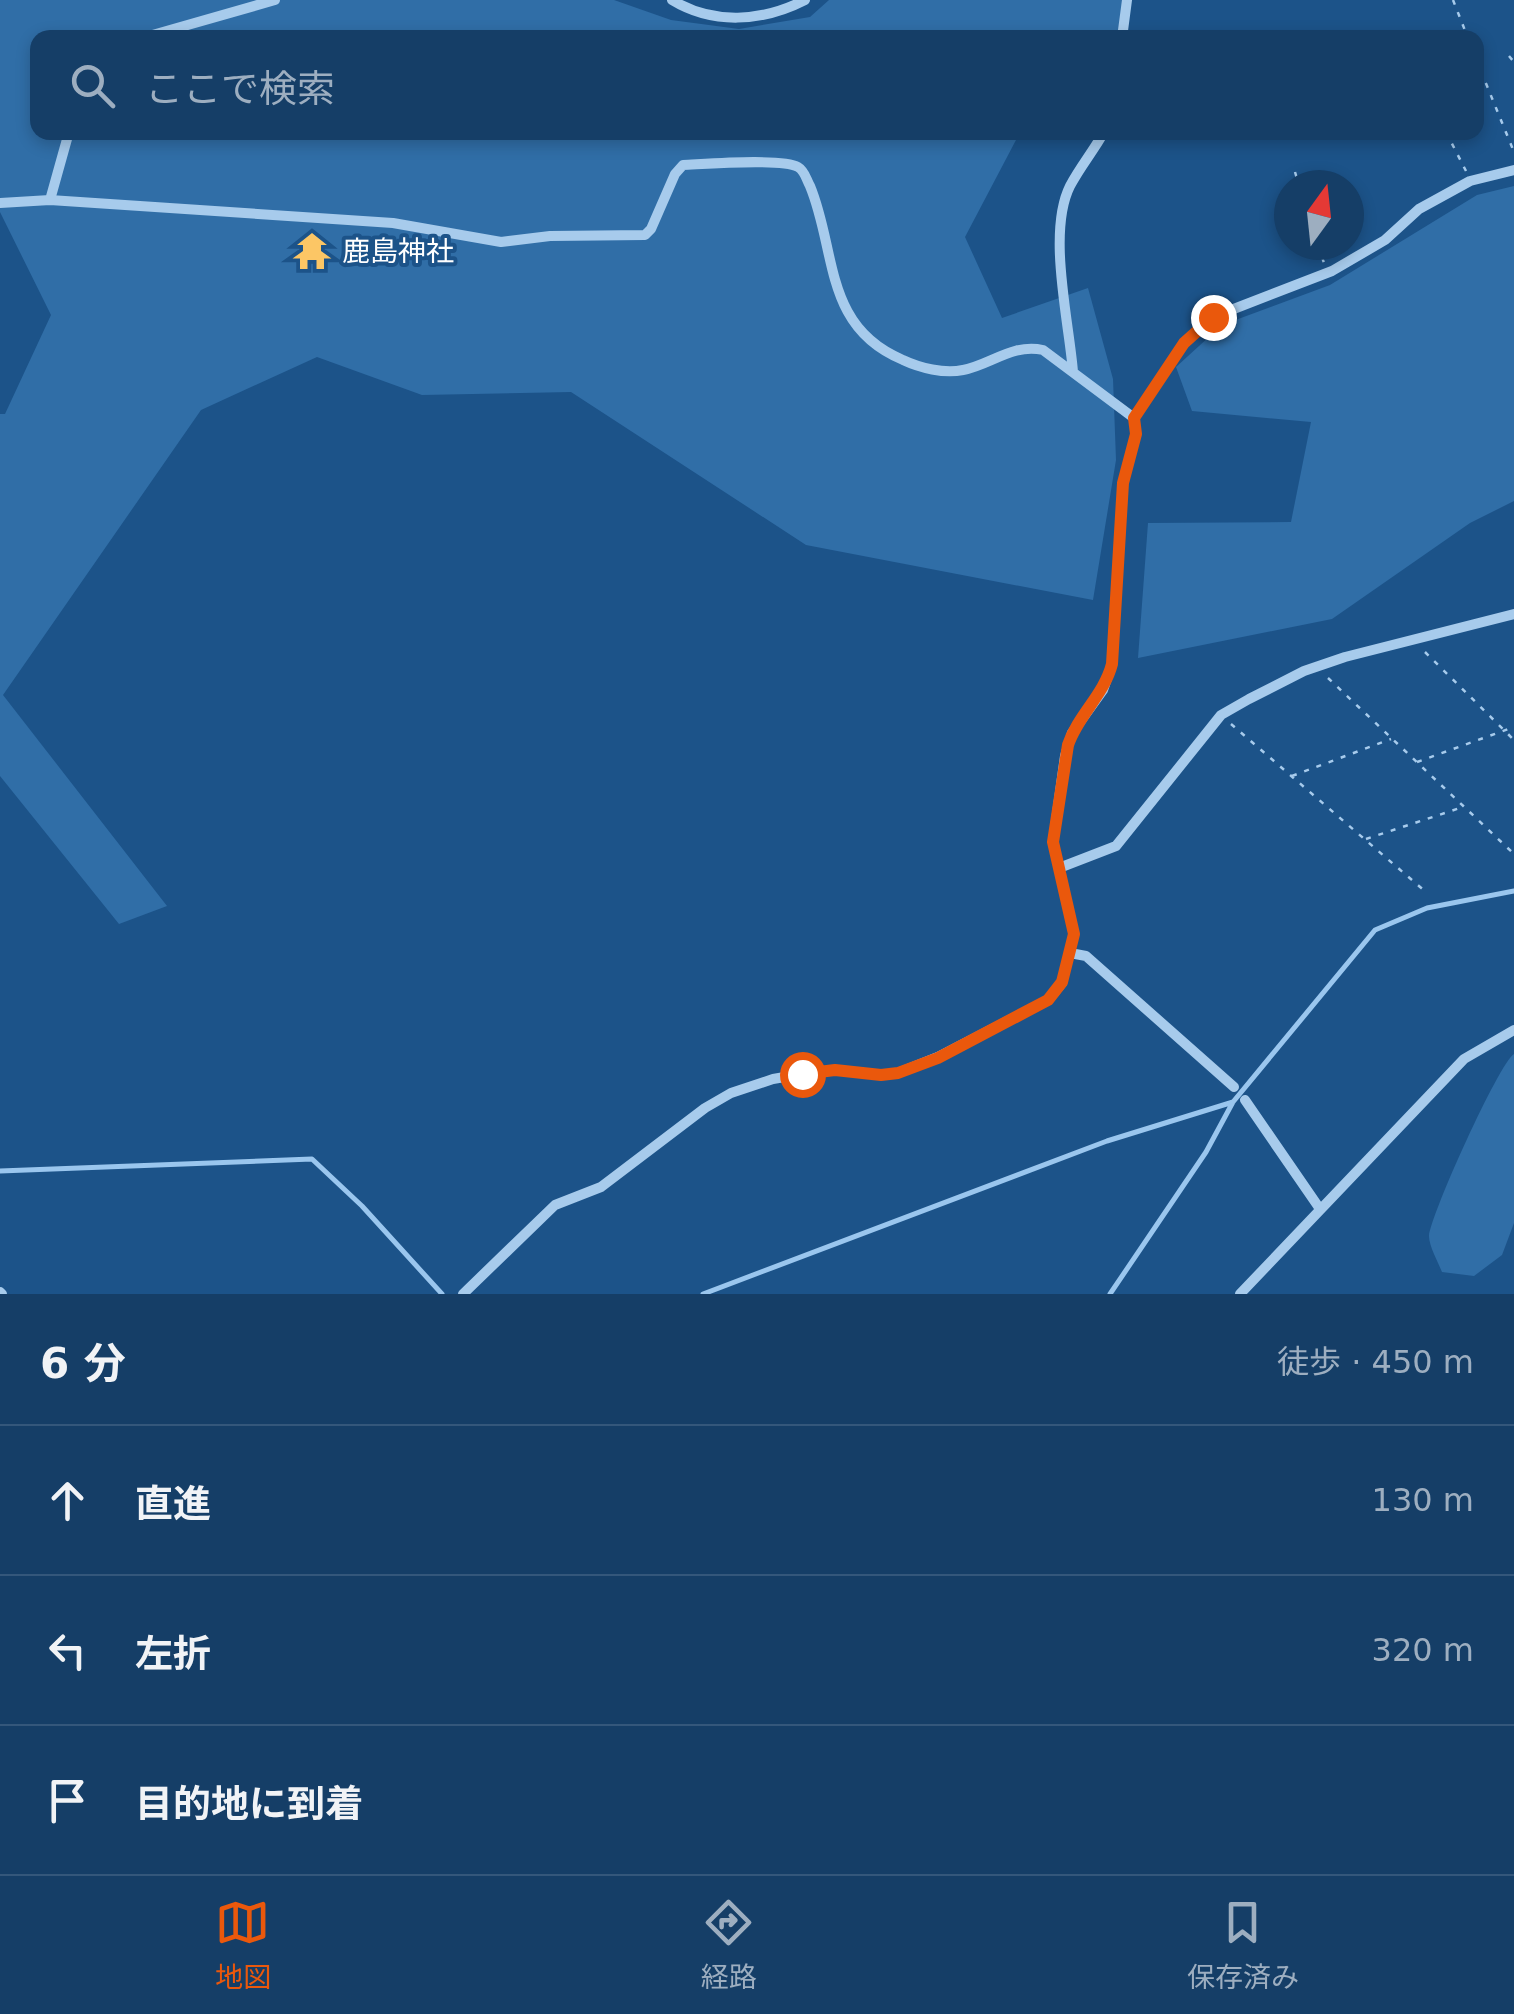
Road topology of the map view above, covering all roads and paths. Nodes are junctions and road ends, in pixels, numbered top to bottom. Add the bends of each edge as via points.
1 (275, 0) edge
2 (672, 0) edge
3 (805, 0) edge
4 (1127, 0) edge
5 (1453, 0) edge
6 (170, 30) edge
7 (1123, 30) edge
8 (1465, 30) edge
9 (1510, 56) dead end
10 (1514, 62) edge
11 (1484, 79) edge
12 (67, 140) edge
13 (1099, 140) edge
14 (1450, 140) edge
15 (1514, 152) edge
16 (1514, 170) edge
17 (1470, 180) junction
18 (50, 200) junction
19 (0, 203) edge
20 (1323, 260) edge
21 (1327, 273) junction
22 (1073, 372) junction
23 (1134, 418) junction
24 (1514, 614) edge
25 (1414, 640) junction
26 (1316, 666) junction
27 (1221, 715) junction
28 (1514, 726) edge
29 (1504, 730) junction
30 (1392, 738) junction
31 (1514, 740) edge
32 (1417, 762) junction
33 (1292, 776) junction
34 (1464, 807) junction
35 (1365, 839) junction
36 (1514, 854) edge
37 (1059, 868) junction
38 (1428, 893) dead end
39 (1070, 953) junction
40 (1514, 1030) edge
41 (1234, 1086) dead end
42 (1245, 1100) dead end
43 (1320, 1209) junction
44 (463, 1294) edge
45 (1240, 1294) edge

1 - 6 street
2 - 3 street via 718,17 775,14
4 - 7 street
5 - 8 path
9 - 10 path
11 - 15 path
12 - 18 street
13 - 22 street via 1069,188 1061,218
14 - 17 path
16 - 17 street
17 - 21 street
18 - 19 street
18 - 22 street via 393,223 501,242 592,238 644,235 684,165 786,163 804,172 813,194 844,308 878,347 937,370 963,370 1033,348
20 - 21 path
21 - 23 street via 1213,317 1184,343
22 - 23 street
23 - 37 street via 1123,483 1112,664 1068,745 1053,842
24 - 25 street
25 - 26 street
25 - 29 path
26 - 27 street
26 - 30 path
27 - 33 path
27 - 37 street via 1116,846
28 - 29 path
29 - 31 path
29 - 32 path
30 - 32 path
30 - 33 path
32 - 34 path
33 - 35 path
34 - 35 path
34 - 36 path
35 - 38 path
37 - 39 street via 1074,934
39 - 41 street via 1086,956
39 - 44 street via 1062,982 1048,1000 938,1058 898,1073 835,1070 773,1078 704,1108 601,1186 555,1205
40 - 43 street via 1464,1059
42 - 43 street
43 - 45 street

